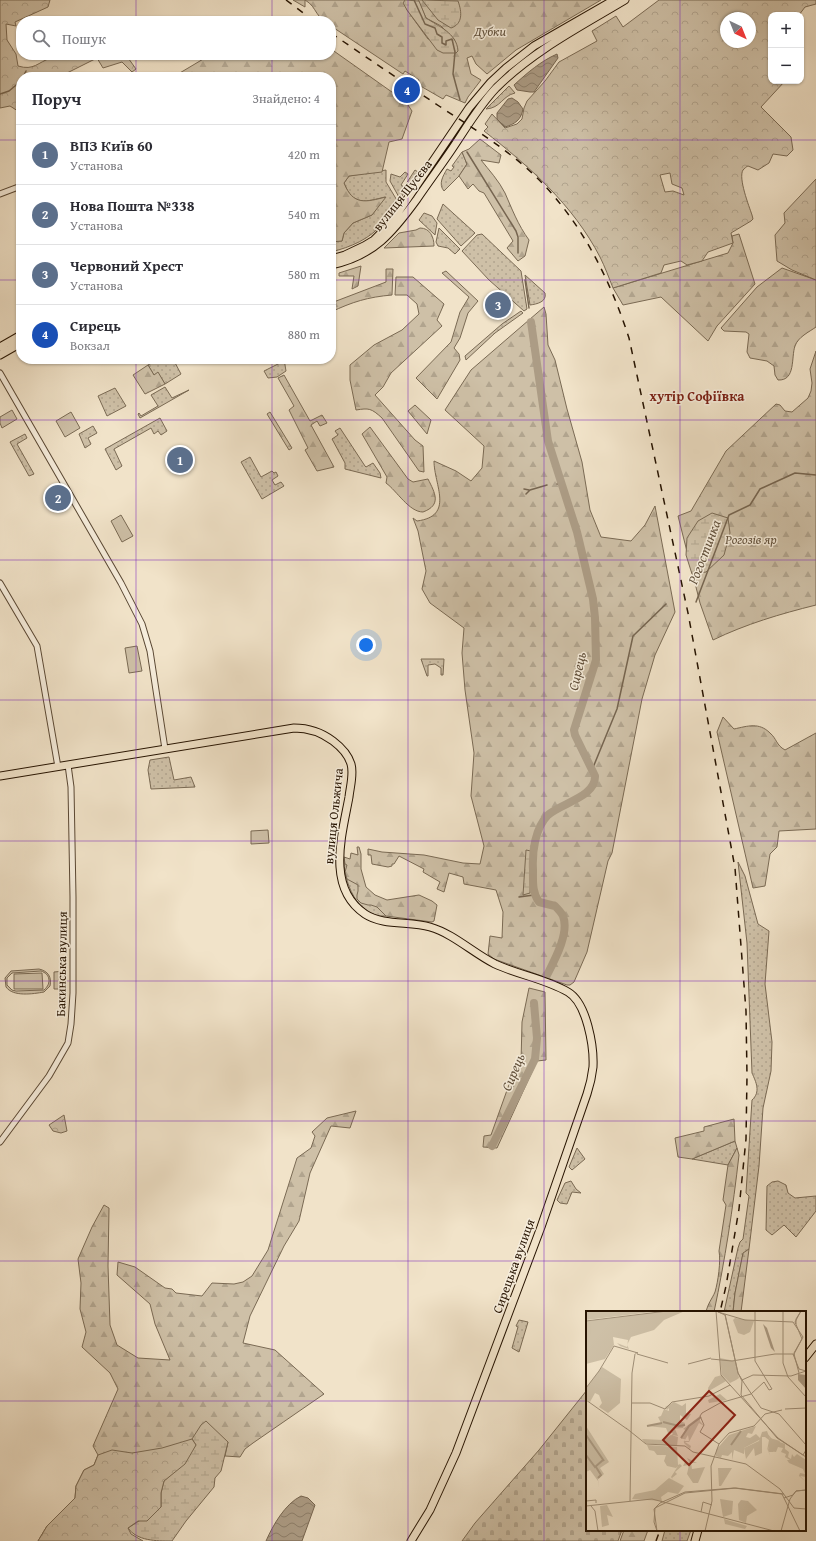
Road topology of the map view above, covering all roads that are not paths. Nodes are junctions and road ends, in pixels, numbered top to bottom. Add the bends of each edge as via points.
1 (614, 0) edge
2 (625, 0) edge
3 (16, 188) edge
4 (0, 194) edge
5 (336, 258) edge
6 (336, 264) edge
7 (16, 338) edge
8 (16, 346) edge
9 (0, 347) edge
10 (0, 355) edge
11 (0, 373) edge
12 (0, 583) edge
13 (165, 749) junction
14 (68, 765) junction
15 (58, 767) junction
16 (0, 776) edge
17 (570, 994) joint
18 (0, 1142) edge
19 (816, 1344) edge
20 (806, 1357) edge
21 (698, 1531) edge
22 (410, 1541) edge
23 (695, 1541) edge

1 - 5 main road, вулиця Щусєва via 534,46 506,68 482,91 460,120 396,217 383,232 360,249
2 - 6 main road, вулиця Щусєва via 533,56 518,68 495,89 476,112 388,236 364,254
3 - 4 street
7 - 9 main road
8 - 10 main road
11 - 13 street via 142,624 150,651
12 - 15 street via 37,646
13 - 14 main road, вулиця Ольжича
13 - 17 main road, вулиця Ольжича via 294,728 310,729 322,734 342,748 351,764 352,778 339,864 344,886 357,908 371,918 437,929 499,965
14 - 15 main road, вулиця Ольжича
14 - 18 street, Бакинська вулиця via 71,787 73,897 73,993 68,1043 49,1076
15 - 16 main road, вулиця Ольжича
17 - 22 main road, Сирецька вулиця via 581,1007 591,1042 593,1066 590,1084 541,1227 456,1453 430,1510
19 - 20 main road
21 - 23 main road

